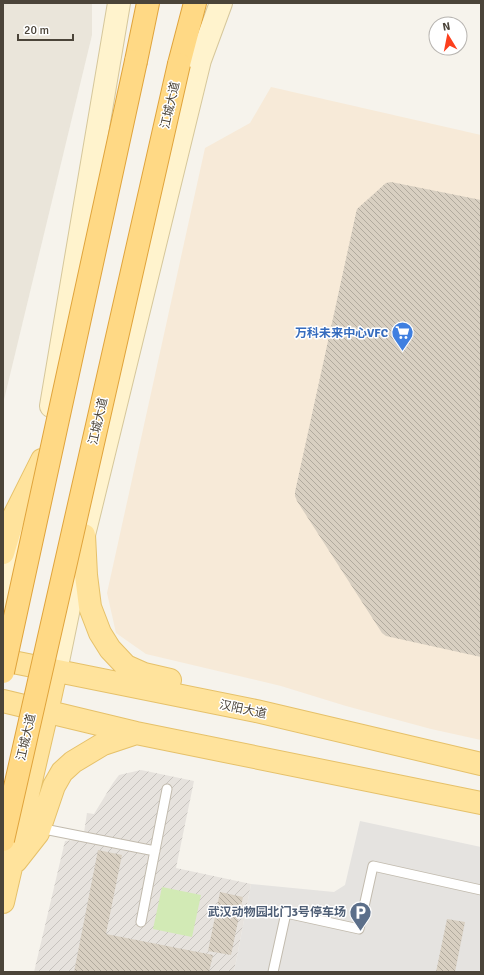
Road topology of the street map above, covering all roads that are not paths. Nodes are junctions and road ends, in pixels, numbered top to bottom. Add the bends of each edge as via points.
1 (119, 3) edge
2 (148, 3) edge
3 (195, 3) edge
4 (221, 3) edge
5 (42, 460) junction
6 (84, 535) junction
7 (3, 553) edge
8 (3, 611) edge
9 (3, 660) edge
10 (56, 671) junction
11 (3, 672) edge
12 (3, 701) edge
13 (256, 711) junction
14 (47, 712) junction
15 (136, 733) junction
16 (481, 764) edge
17 (167, 788) dead end
18 (481, 803) edge
19 (39, 828) junction
20 (3, 840) edge
21 (155, 851) junction
22 (11, 866) junction
23 (481, 890) edge
24 (3, 902) edge
25 (141, 922) dead end
26 (274, 972) edge

1 - 5 main road
2 - 11 highway, bridge
3 - 20 highway, 江城大道, bridge
4 - 6 main road, 江城大道 via 200,60
5 - 7 main road via 14,516
5 - 8 main road
6 - 10 main road, 江城大道
6 - 13 main road via 90,607 100,633 110,649 126,666 144,674 201,687
9 - 10 main road, 汉阳大道
10 - 13 main road, 汉阳大道
10 - 14 main road
12 - 14 main road
13 - 16 main road, 汉阳大道
14 - 15 main road
14 - 22 main road
15 - 18 main road
15 - 19 main road via 103,744 73,762 62,772 54,786
17 - 21 lane
19 - 21 lane
19 - 22 main road via 38,833
21 - 25 lane
22 - 24 main road
23 - 26 lane via 373,866 359,928 286,913

